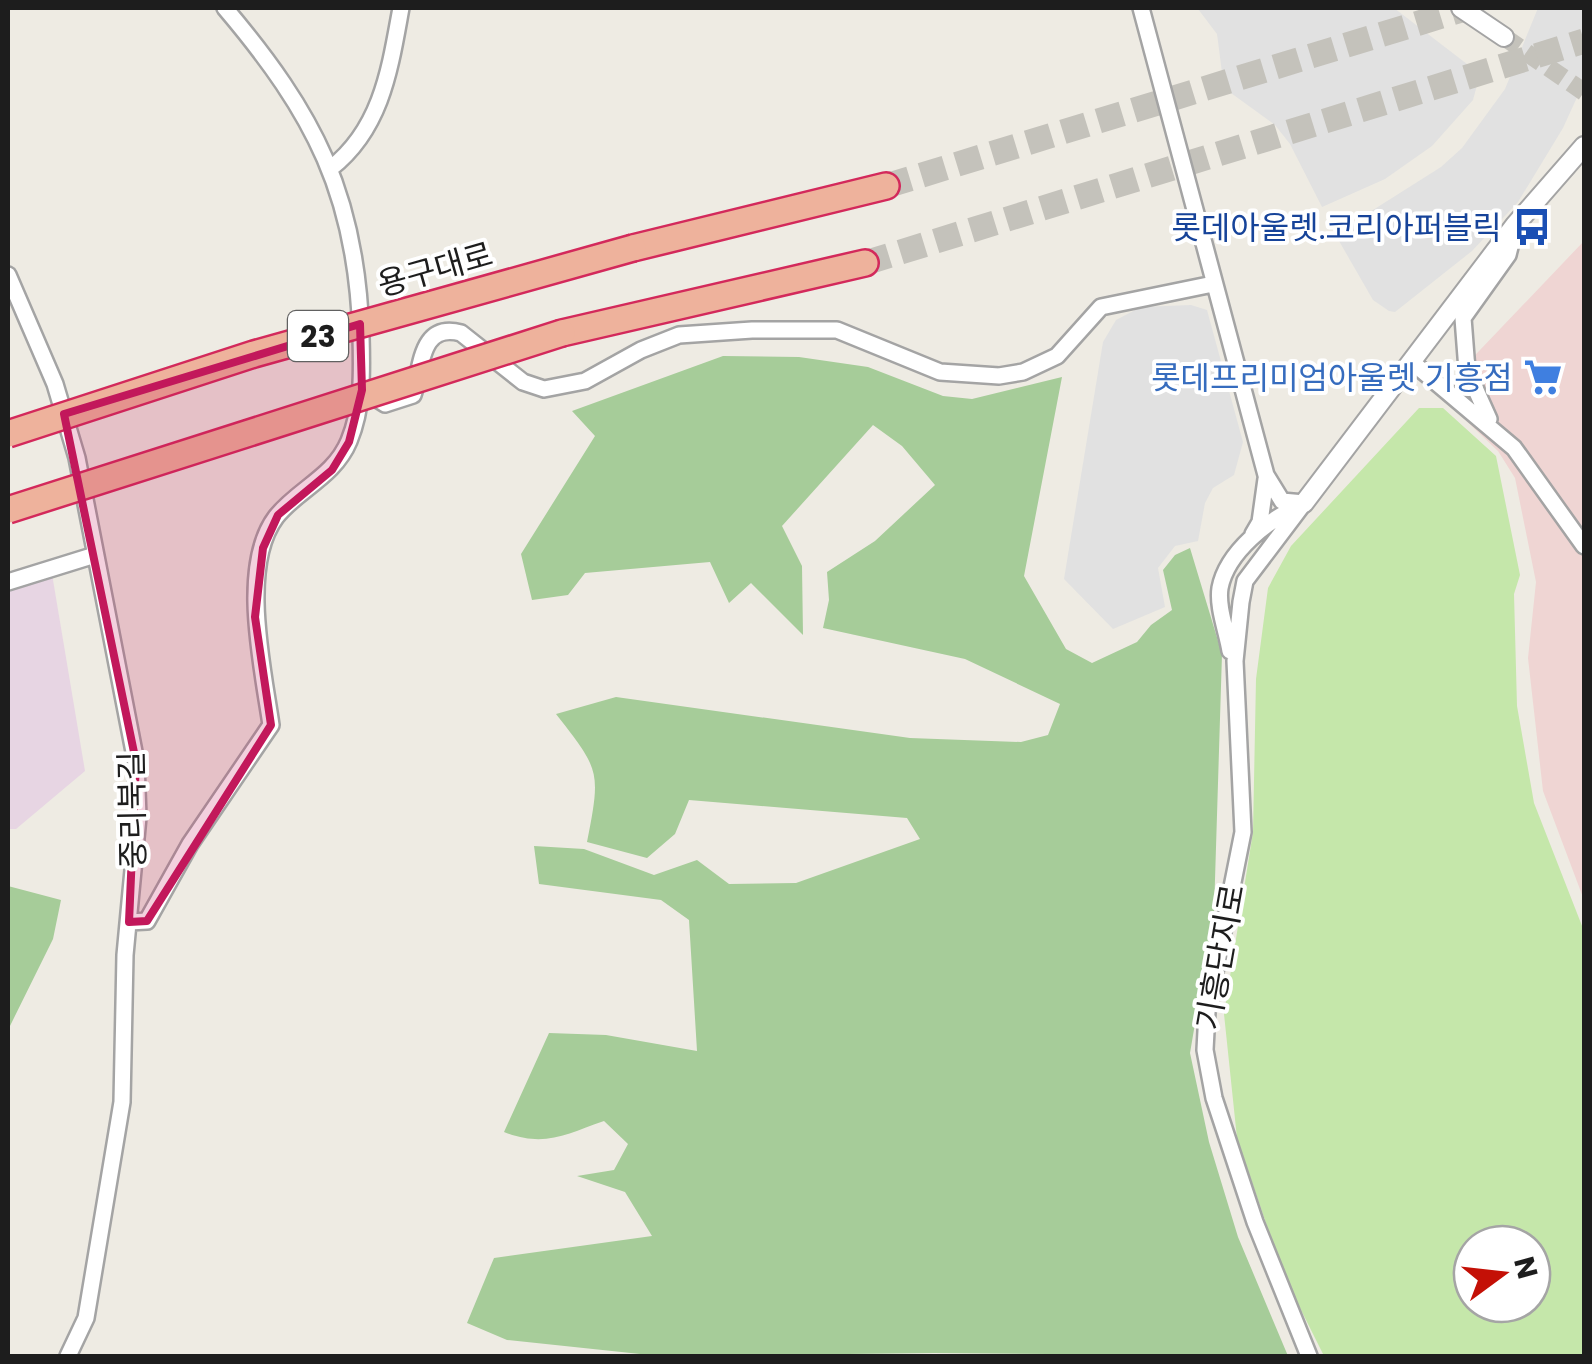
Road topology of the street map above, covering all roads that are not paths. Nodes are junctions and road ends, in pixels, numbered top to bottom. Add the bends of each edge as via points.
1 (226, 8) edge
2 (401, 8) edge
3 (1141, 8) edge
4 (1461, 8) edge
5 (1504, 37) tunnel mouth
6 (1584, 146) edge
7 (331, 168) junction
8 (886, 186) tunnel mouth
9 (1515, 225) junction
10 (864, 263) tunnel mouth
11 (8, 275) edge
12 (1214, 284) junction
13 (1412, 362) junction
14 (362, 390) junction
15 (1496, 431) junction
16 (8, 434) edge
17 (1266, 475) junction
18 (1304, 504) junction
19 (8, 510) edge
20 (1251, 538) junction
21 (1584, 546) edge
22 (94, 555) junction
23 (8, 582) edge
24 (1235, 662) junction
25 (128, 922) junction
26 (68, 1356) edge
27 (1308, 1356) edge

1 - 7 street via 280,73
2 - 7 street via 383,98 358,142
3 - 12 street
4 - 5 street
6 - 9 street
7 - 14 street via 354,256
8 - 16 highway, 용구대로 / 23, bridge via 632,248 254,354
9 - 13 street
9 - 15 street via 1508,255 1463,318 1468,370
10 - 19 highway, 23, bridge via 562,333
11 - 22 street, 중리북길 via 55,384
12 - 14 street via 1102,307 1058,356 1000,376 940,372 837,330 752,330 679,335 584,380 544,389 452,330 421,353 413,395 385,404
12 - 17 street
13 - 15 street
13 - 18 street
14 - 25 street via 349,442 332,470 278,515 263,548 255,618 271,726 190,844 147,921
15 - 21 street
17 - 18 street via 1282,501
17 - 20 street via 1260,522
18 - 20 street via 1276,516
18 - 24 street via 1245,582
20 - 24 street via 1220,588
22 - 23 street
22 - 25 street, 중리북길 via 136,762
24 - 27 street, 기흥단지로 via 1244,832 1204,1050 1255,1222
25 - 26 street, 중리북길 via 122,1102 86,1318

